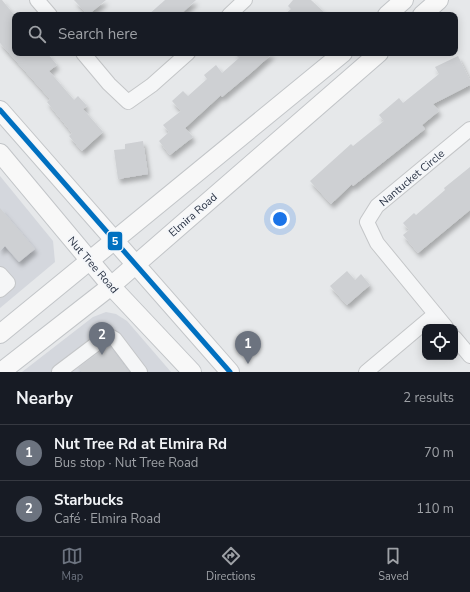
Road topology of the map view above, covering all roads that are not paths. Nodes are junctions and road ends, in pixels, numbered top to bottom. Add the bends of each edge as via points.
1 (37, 0) edge
2 (245, 0) edge
3 (404, 0) edge
4 (439, 0) edge
5 (47, 12) edge
6 (233, 12) edge
7 (390, 12) edge
8 (425, 12) edge
9 (86, 56) edge
10 (185, 56) edge
11 (339, 56) edge
12 (376, 56) edge
13 (0, 110) edge
14 (470, 129) edge
15 (0, 153) edge
16 (114, 242) junction
17 (91, 262) junction
18 (135, 265) junction
19 (0, 274) edge
20 (111, 286) junction
21 (0, 290) edge
22 (435, 314) junction
23 (443, 324) edge
24 (0, 334) edge
25 (458, 342) edge
26 (470, 356) edge
27 (1, 372) edge
28 (59, 372) edge
29 (140, 372) edge
30 (192, 372) edge
31 (230, 372) edge
32 (366, 372) edge

1 - 5 street
2 - 6 street
3 - 7 main road
4 - 8 main road
9 - 10 street via 128,102
11 - 16 main road
12 - 18 main road, Elmira Road
13 - 16 main road
14 - 22 street, Nantucket Circle via 377,206 367,222 377,243
15 - 17 main road, Nut Tree Road
16 - 17 main road
16 - 18 main road
17 - 20 main road, Nut Tree Road
17 - 24 main road
18 - 20 main road, Elmira Road
18 - 31 main road
19 - 21 street via 8,283
20 - 27 main road, Elmira Road
20 - 30 main road, Nut Tree Road
22 - 23 street, Nantucket Circle
22 - 32 street
25 - 26 street
28 - 29 street via 108,334 115,339

